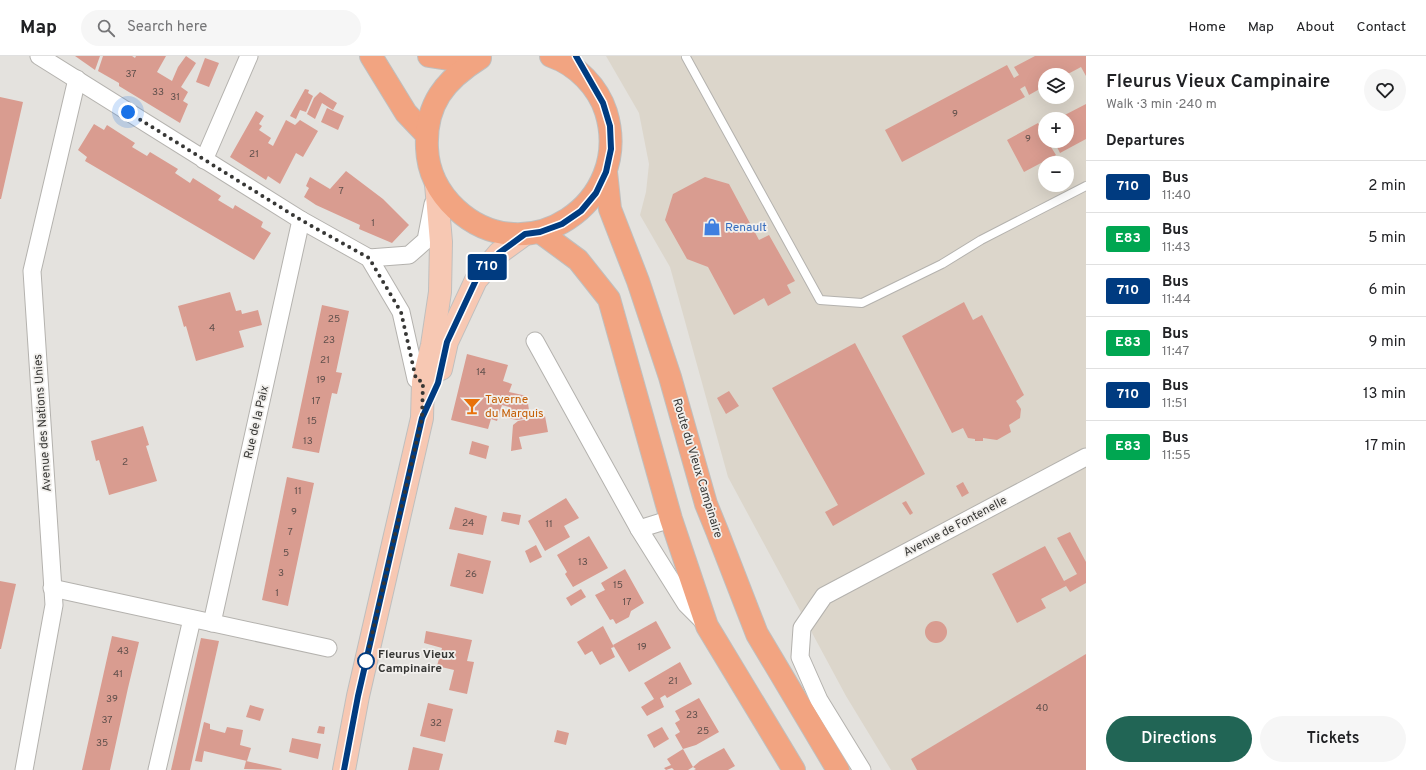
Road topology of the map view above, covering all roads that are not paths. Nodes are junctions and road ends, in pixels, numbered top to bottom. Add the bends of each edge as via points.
1 (39, 56) edge
2 (249, 56) edge
3 (371, 56) edge
4 (429, 56) edge
5 (551, 56) edge
6 (576, 56) edge
7 (484, 57) edge
8 (686, 57) edge
9 (76, 79) junction
10 (590, 83) junction
11 (426, 134) junction
12 (204, 160) junction
13 (606, 172) junction
14 (436, 184) junction
15 (1086, 186) edge
16 (301, 220) junction
17 (532, 233) junction
18 (369, 258) junction
19 (535, 341) dead end
20 (423, 382) junction
21 (422, 418) junction
22 (1086, 457) edge
23 (671, 519) junction
24 (638, 529) junction
25 (52, 588) junction
26 (192, 619) junction
27 (212, 623) junction
28 (708, 626) junction
29 (328, 648) dead end
30 (24, 770) edge
31 (156, 770) edge
32 (344, 770) edge
33 (794, 770) edge
34 (838, 770) edge
35 (862, 770) edge

1 - 9 street
2 - 12 street
3 - 11 highway via 406,113
4 - 7 highway via 455,60
5 - 10 highway via 575,69
6 - 10 main road
7 - 11 highway via 460,71 443,89 432,110
8 - 15 lane via 820,300 862,303 942,264 981,240
9 - 12 street
9 - 25 street, Avenue des Nations Unies via 32,271
10 - 13 highway via 603,103 610,126 611,149
11 - 14 highway via 428,160
12 - 16 street
13 - 17 highway via 596,193 581,211 562,224
13 - 34 highway, Route du Vieux Campinaire via 610,209 638,281 667,369 706,504 757,634
14 - 17 highway via 448,202 476,224 503,233
14 - 18 street via 426,240 409,255
14 - 20 main road via 441,242 440,292
16 - 18 street
16 - 27 street, Rue de la Paix
17 - 21 main road via 499,253 476,280 447,342 438,383
17 - 23 highway via 578,260 609,299
18 - 20 street via 401,312 416,379
19 - 24 street
20 - 21 main road
21 - 32 main road via 358,696
22 - 35 street, Avenue de Fontenelle via 824,596 802,628 800,658 819,700
23 - 24 street
23 - 28 highway
24 - 28 street via 686,604
25 - 26 street
25 - 30 street, Avenue des Nations Unies via 54,605
26 - 27 street
26 - 31 street
27 - 29 street
28 - 33 highway

